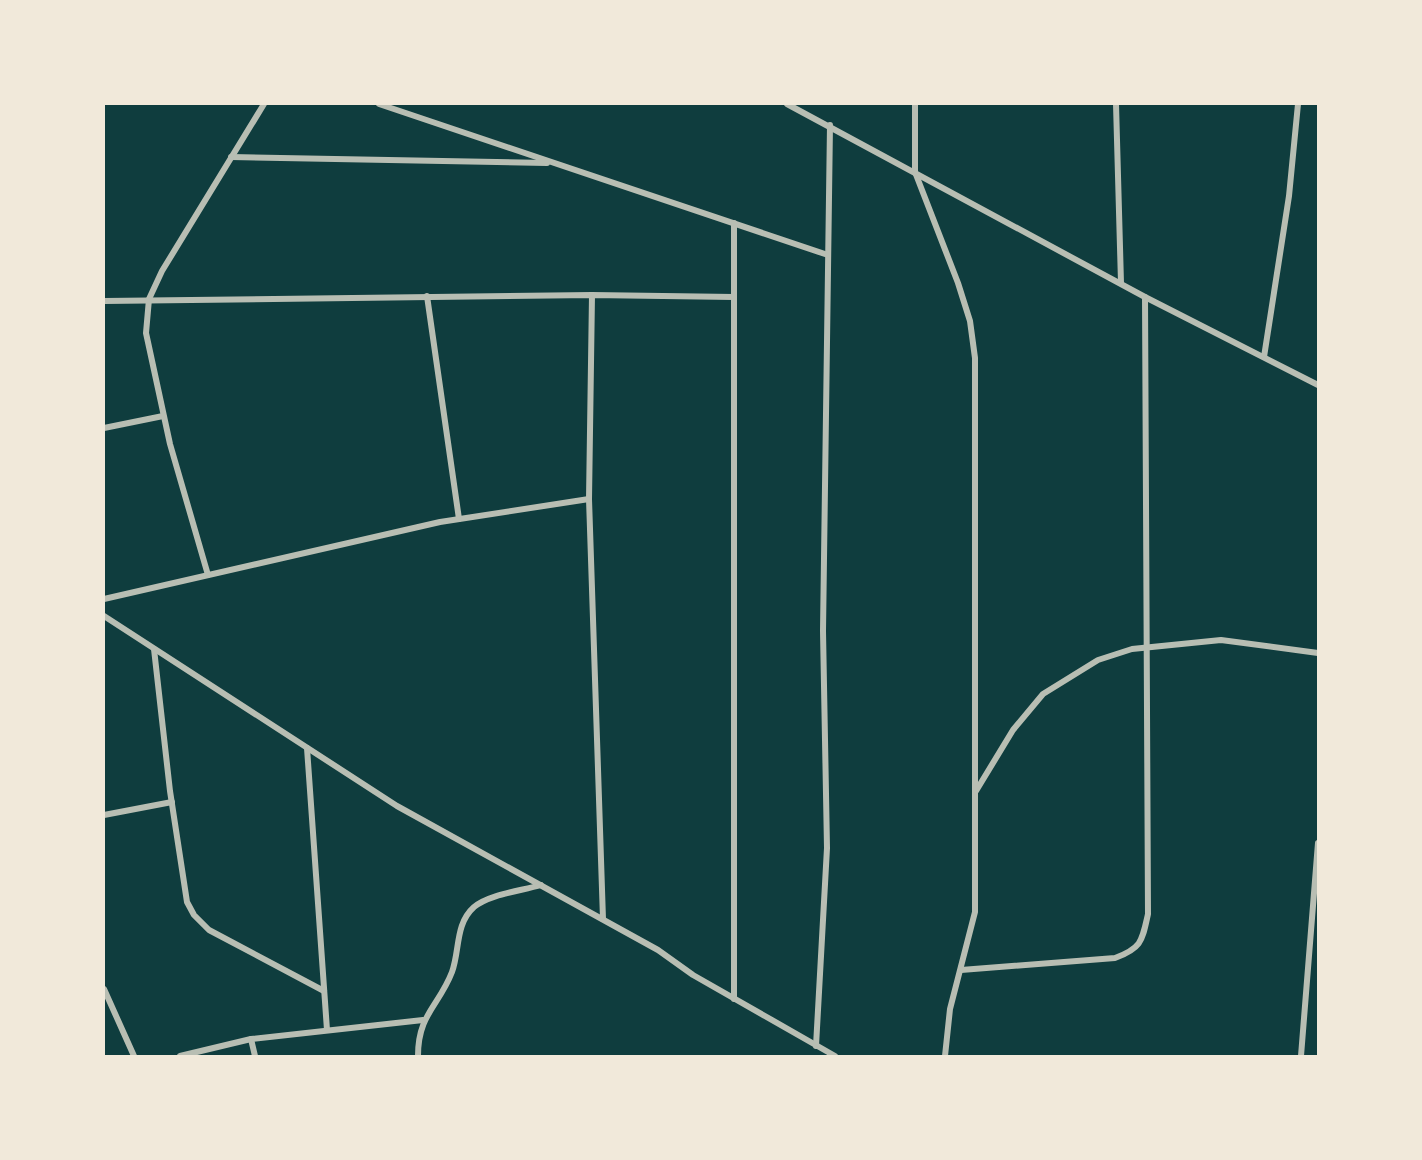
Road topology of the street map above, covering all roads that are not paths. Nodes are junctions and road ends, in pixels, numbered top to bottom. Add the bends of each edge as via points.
1 (264, 104) edge
2 (379, 104) edge
3 (788, 104) edge
4 (915, 104) edge
5 (1116, 104) edge
6 (1298, 104) edge
7 (830, 124) junction
8 (231, 157) junction
9 (553, 163) junction
10 (915, 172) junction
11 (734, 223) junction
12 (828, 255) junction
13 (1121, 284) junction
14 (592, 295) junction
15 (427, 296) junction
16 (734, 297) junction
17 (1144, 297) junction
18 (150, 299) junction
19 (104, 301) edge
20 (1264, 357) junction
21 (1318, 385) edge
22 (163, 416) junction
23 (104, 428) edge
24 (589, 499) junction
25 (459, 519) junction
26 (208, 575) junction
27 (104, 599) edge
28 (104, 616) edge
29 (154, 649) junction
30 (1147, 650) junction
31 (1318, 653) edge
32 (307, 748) junction
33 (976, 791) junction
34 (172, 802) junction
35 (104, 815) edge
36 (1318, 843) edge
37 (541, 885) junction
38 (603, 919) junction
39 (961, 970) junction
40 (104, 989) edge
41 (324, 991) junction
42 (734, 999) junction
43 (423, 1020) junction
44 (327, 1030) junction
45 (251, 1039) junction
46 (816, 1046) junction
47 (134, 1056) edge
48 (180, 1056) edge
49 (255, 1056) edge
50 (418, 1056) edge
51 (835, 1056) edge
52 (945, 1056) edge
53 (1301, 1056) edge

1 - 8 street
2 - 9 street
3 - 7 street
4 - 10 street
5 - 13 street
6 - 20 street via 1289,196
7 - 10 street
7 - 12 street
8 - 9 street
8 - 18 street via 162,271
9 - 11 street
10 - 13 street
10 - 33 street via 964,302 975,358
11 - 12 street
11 - 16 street
12 - 46 street via 823,631 826,848
13 - 17 street
14 - 15 street
14 - 16 street
14 - 24 street
15 - 18 street
15 - 25 street
16 - 42 street
17 - 20 street
17 - 30 street
18 - 19 street
18 - 22 street via 146,333
20 - 21 street
22 - 23 street
22 - 26 street
24 - 25 street
24 - 38 street
25 - 26 street
26 - 27 street
28 - 29 street
29 - 32 street
29 - 34 street
30 - 31 street via 1221,640
30 - 33 street via 1132,649 1098,660 1043,694 1013,730
30 - 39 street via 1148,914 1143,938 1134,951 1115,958
32 - 37 street via 398,807
32 - 41 street
33 - 39 street via 975,912
34 - 35 street
34 - 41 street via 187,902 194,915 209,930
36 - 53 street
37 - 38 street
37 - 43 street via 476,906 466,917 459,931 451,974
38 - 42 street
39 - 52 street via 950,1009
40 - 47 street
41 - 44 street
42 - 46 street
43 - 44 street
43 - 50 street
44 - 45 street
45 - 48 street
45 - 49 street
46 - 51 street

